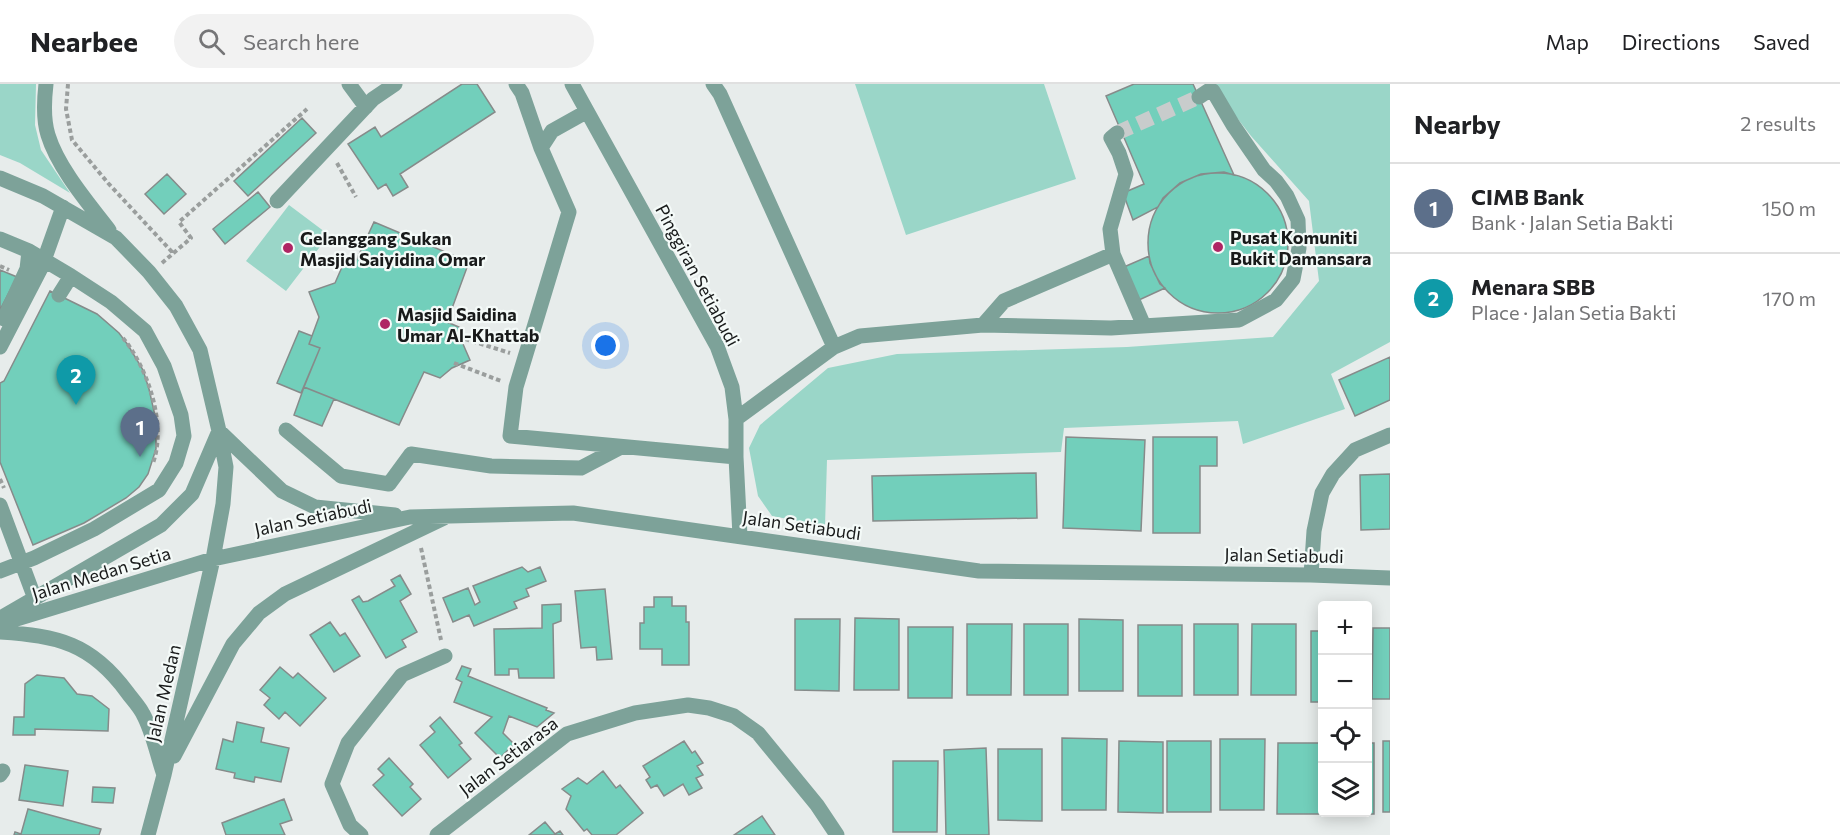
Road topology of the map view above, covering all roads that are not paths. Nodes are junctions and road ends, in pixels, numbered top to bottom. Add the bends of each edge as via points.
1 (45, 84) edge
2 (395, 84) edge
3 (516, 84) edge
4 (572, 84) edge
5 (713, 84) edge
6 (354, 86) edge
7 (1199, 96) tunnel mouth
8 (366, 107) junction
9 (586, 112) junction
10 (1117, 133) dead end
11 (542, 148) junction
12 (0, 178) edge
13 (277, 201) dead end
14 (63, 207) junction
15 (116, 238) junction
16 (0, 239) edge
17 (29, 251) junction
18 (1113, 254) junction
19 (43, 259) junction
20 (71, 276) junction
21 (59, 295) dead end
22 (983, 325) junction
23 (1144, 326) junction
24 (0, 327) edge
25 (0, 347) edge
26 (834, 347) junction
27 (736, 418) junction
28 (286, 430) dead end
29 (219, 431) junction
30 (1390, 435) edge
31 (621, 447) junction
32 (736, 457) junction
33 (0, 505) edge
34 (448, 516) junction
35 (410, 517) junction
36 (740, 536) junction
37 (213, 559) junction
38 (22, 562) junction
39 (0, 571) edge
40 (1311, 575) junction
41 (1390, 578) edge
42 (35, 599) junction
43 (0, 619) edge
44 (0, 624) edge
45 (0, 632) edge
46 (444, 656) road end
47 (164, 774) junction
48 (148, 835) edge
49 (361, 835) edge
50 (437, 835) edge
51 (837, 835) edge

1 - 15 street via 43,104 48,135 80,193
2 - 8 street
3 - 11 street
4 - 9 street, Pinggiran Setiabudi
5 - 26 street
6 - 8 street
7 - 23 street via 1213,91 1264,170 1287,196 1298,220 1299,248 1293,279 1276,300 1239,320
8 - 13 street
9 - 11 street via 552,131
9 - 27 street, Pinggiran Setiabudi via 717,346 732,387
10 - 18 street via 1111,138 1126,174 1110,229
11 - 31 street via 569,212 516,387 510,436
12 - 14 street
14 - 15 street
14 - 19 street
15 - 29 street, Jalan Medan via 176,306 200,350
16 - 17 street
17 - 19 street
17 - 24 street via 27,269
18 - 22 street via 1004,301
18 - 23 street
19 - 20 street
19 - 25 street
20 - 21 street
20 - 38 street via 124,311 145,331 164,366 184,436 176,463 159,490 94,528
22 - 23 street
22 - 26 street via 860,336
26 - 27 street
27 - 32 street, Pinggiran Setiabudi
28 - 31 street via 341,476 389,484 411,454 491,466 580,468
29 - 35 street via 282,491 315,507
29 - 37 street, Jalan Medan via 226,467
29 - 42 street via 192,494 161,525
30 - 40 street via 1355,450 1333,474 1322,494
31 - 32 street
32 - 36 street, Pinggiran Setiabudi
33 - 38 street
34 - 35 street, Jalan Setiabudi
34 - 36 street, Jalan Setiabudi via 573,513
34 - 47 street via 285,594 259,613 233,644
35 - 37 street, Jalan Setiabudi
36 - 40 street, Jalan Setiabudi via 979,571
37 - 44 street, Jalan Medan Setia
37 - 47 street, Jalan Medan
38 - 39 street
38 - 42 street
40 - 41 street, Jalan Setiabudi
42 - 43 street
45 - 47 street via 62,641 88,652 113,673 144,714
46 - 49 street via 402,675 348,743 332,784 350,825
47 - 48 street, Jalan Medan
50 - 51 street, Jalan Setiarasa via 567,734 635,713 688,705 734,716 758,733

